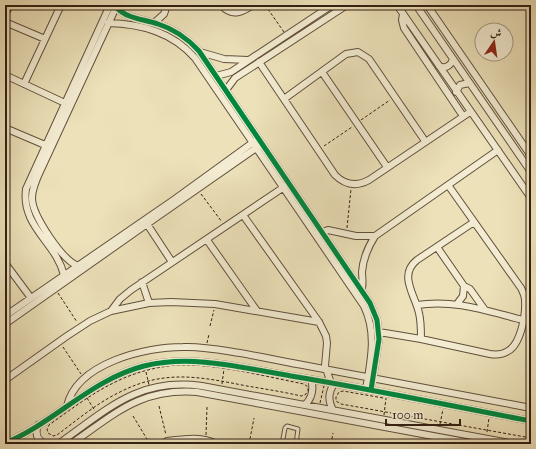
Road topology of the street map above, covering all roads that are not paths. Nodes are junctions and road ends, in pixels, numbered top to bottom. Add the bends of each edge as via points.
1 (10, 5) edge
2 (61, 5) edge
3 (167, 5) edge
4 (221, 5) edge
5 (253, 5) edge
6 (332, 5) edge
7 (347, 5) edge
8 (397, 5) edge
9 (416, 5) edge
10 (427, 5) edge
11 (114, 6) edge
12 (433, 13) junction
13 (164, 14) junction
14 (403, 14) junction
15 (5, 15) edge
16 (425, 19) junction
17 (5, 22) edge
18 (108, 23) junction
19 (154, 23) junction
20 (167, 28) junction
21 (45, 40) junction
22 (199, 51) junction
23 (453, 59) junction
24 (247, 61) junction
25 (259, 62) junction
26 (439, 66) junction
27 (250, 68) junction
28 (322, 72) junction
29 (5, 75) edge
30 (216, 76) junction
31 (469, 83) junction
32 (24, 84) junction
33 (226, 90) junction
34 (456, 92) junction
35 (284, 99) junction
36 (67, 104) junction
37 (470, 112) junction
38 (463, 116) junction
39 (5, 128) edge
40 (255, 140) junction
41 (425, 141) junction
42 (45, 145) junction
43 (259, 146) junction
44 (498, 150) junction
45 (531, 156) edge
46 (528, 162) edge
47 (387, 167) junction
48 (531, 172) edge
49 (448, 185) junction
50 (284, 187) junction
51 (531, 198) edge
52 (243, 215) junction
53 (474, 222) junction
54 (147, 224) junction
55 (322, 231) junction
56 (316, 235) junction
57 (375, 236) junction
58 (207, 240) junction
59 (437, 247) junction
60 (57, 252) junction
61 (172, 262) junction
62 (5, 264) edge
63 (78, 266) junction
64 (64, 276) junction
65 (142, 282) junction
66 (464, 286) junction
67 (359, 292) junction
68 (31, 298) junction
69 (149, 303) junction
70 (457, 304) junction
71 (417, 305) junction
72 (485, 310) junction
73 (111, 311) junction
74 (256, 311) junction
75 (5, 316) edge
76 (523, 320) junction
77 (319, 322) junction
78 (5, 324) edge
79 (379, 332) junction
80 (421, 339) junction
81 (250, 355) junction
82 (248, 368) junction
83 (322, 369) junction
84 (371, 377) junction
85 (313, 379) junction
86 (5, 380) edge
87 (330, 383) junction
88 (403, 383) junction
89 (369, 390) junction
90 (401, 396) junction
91 (305, 405) junction
92 (66, 406) junction
93 (531, 408) edge
94 (333, 410) junction
95 (531, 421) edge
96 (38, 425) junction
97 (167, 441) road end
98 (440, 441) edge
99 (447, 442) edge
100 (5, 443) edge
101 (46, 444) edge
102 (58, 444) edge
103 (70, 444) edge
104 (217, 444) edge
105 (282, 444) edge
106 (296, 444) edge
107 (476, 444) edge
108 (515, 444) edge

1 - 15 street
2 - 21 street
3 - 13 street
4 - 5 street via 237,13
6 - 24 street
7 - 25 street
8 - 14 street
9 - 16 street
10 - 12 street
11 - 18 street
11 - 19 street via 128,16
11 - 36 street
12 - 16 street
12 - 45 street
13 - 19 street
13 - 20 street
14 - 26 street
14 - 38 street via 404,28
16 - 23 street
17 - 21 street
18 - 36 street
18 - 40 street via 131,24 157,31 186,48
19 - 20 street
20 - 22 street via 183,37
21 - 32 street
22 - 24 street via 224,59
22 - 30 street
23 - 26 street via 448,66
23 - 31 street
24 - 27 street
24 - 30 street via 228,74
25 - 27 street
25 - 35 street
26 - 34 street
27 - 33 street via 232,81
28 - 35 street
28 - 41 street via 350,52 366,56
28 - 47 street
29 - 32 street
30 - 33 street
31 - 34 street via 460,85
31 - 46 street
32 - 36 street
33 - 40 street
34 - 37 street
35 - 47 street via 335,175 345,183 364,183
36 - 42 street
36 - 60 street via 32,195 32,205
37 - 38 street
37 - 44 street
38 - 41 street
39 - 42 street
40 - 43 street
40 - 63 street
41 - 47 street
42 - 60 street via 28,183 25,204 32,223
43 - 50 street
43 - 54 street
43 - 55 street
44 - 49 street
44 - 51 street
46 - 48 street
49 - 53 street
49 - 57 street
50 - 52 street
50 - 56 street
52 - 58 street
52 - 77 street
53 - 59 street
53 - 76 street via 521,288 525,299
54 - 61 street
54 - 78 street
55 - 56 street
55 - 57 street
55 - 67 street
56 - 67 street
57 - 67 street via 364,258
58 - 61 street
58 - 74 street
59 - 66 street
59 - 71 street via 411,265 408,271 409,284
60 - 63 street
60 - 64 street
61 - 65 street
62 - 68 street
63 - 64 street
64 - 68 street
65 - 69 street
65 - 73 street via 125,294
66 - 70 street via 463,296
66 - 72 street via 470,289
67 - 79 street via 373,308
67 - 84 street via 372,331
68 - 75 street
69 - 73 street
69 - 74 street via 215,304
70 - 71 street via 442,302
70 - 72 street
71 - 80 street
72 - 76 street
73 - 86 street via 59,341
74 - 77 street
76 - 80 street via 515,345 499,355
77 - 83 street via 327,343
79 - 80 street
79 - 84 street via 379,346
81 - 82 street
81 - 83 street
81 - 92 street via 206,348 174,347 143,352 112,362 83,378 72,392
82 - 85 street
82 - 92 street via 185,360 144,366 109,379
83 - 84 street
83 - 85 street
83 - 87 street
84 - 88 street
84 - 89 street
85 - 87 street
85 - 91 street via 311,397
87 - 89 street
87 - 94 street via 329,397
88 - 90 street
88 - 93 street
89 - 90 street via 387,396
90 - 95 street
91 - 94 street
91 - 102 street via 196,385 178,384 150,388 122,399
92 - 96 street
94 - 108 street
96 - 100 street
96 - 101 street via 37,437
97 - 104 street via 194,438
98 - 99 street
98 - 103 street via 197,392 177,391 156,394 134,402
99 - 107 street
105 - 106 lane via 287,426 298,429

